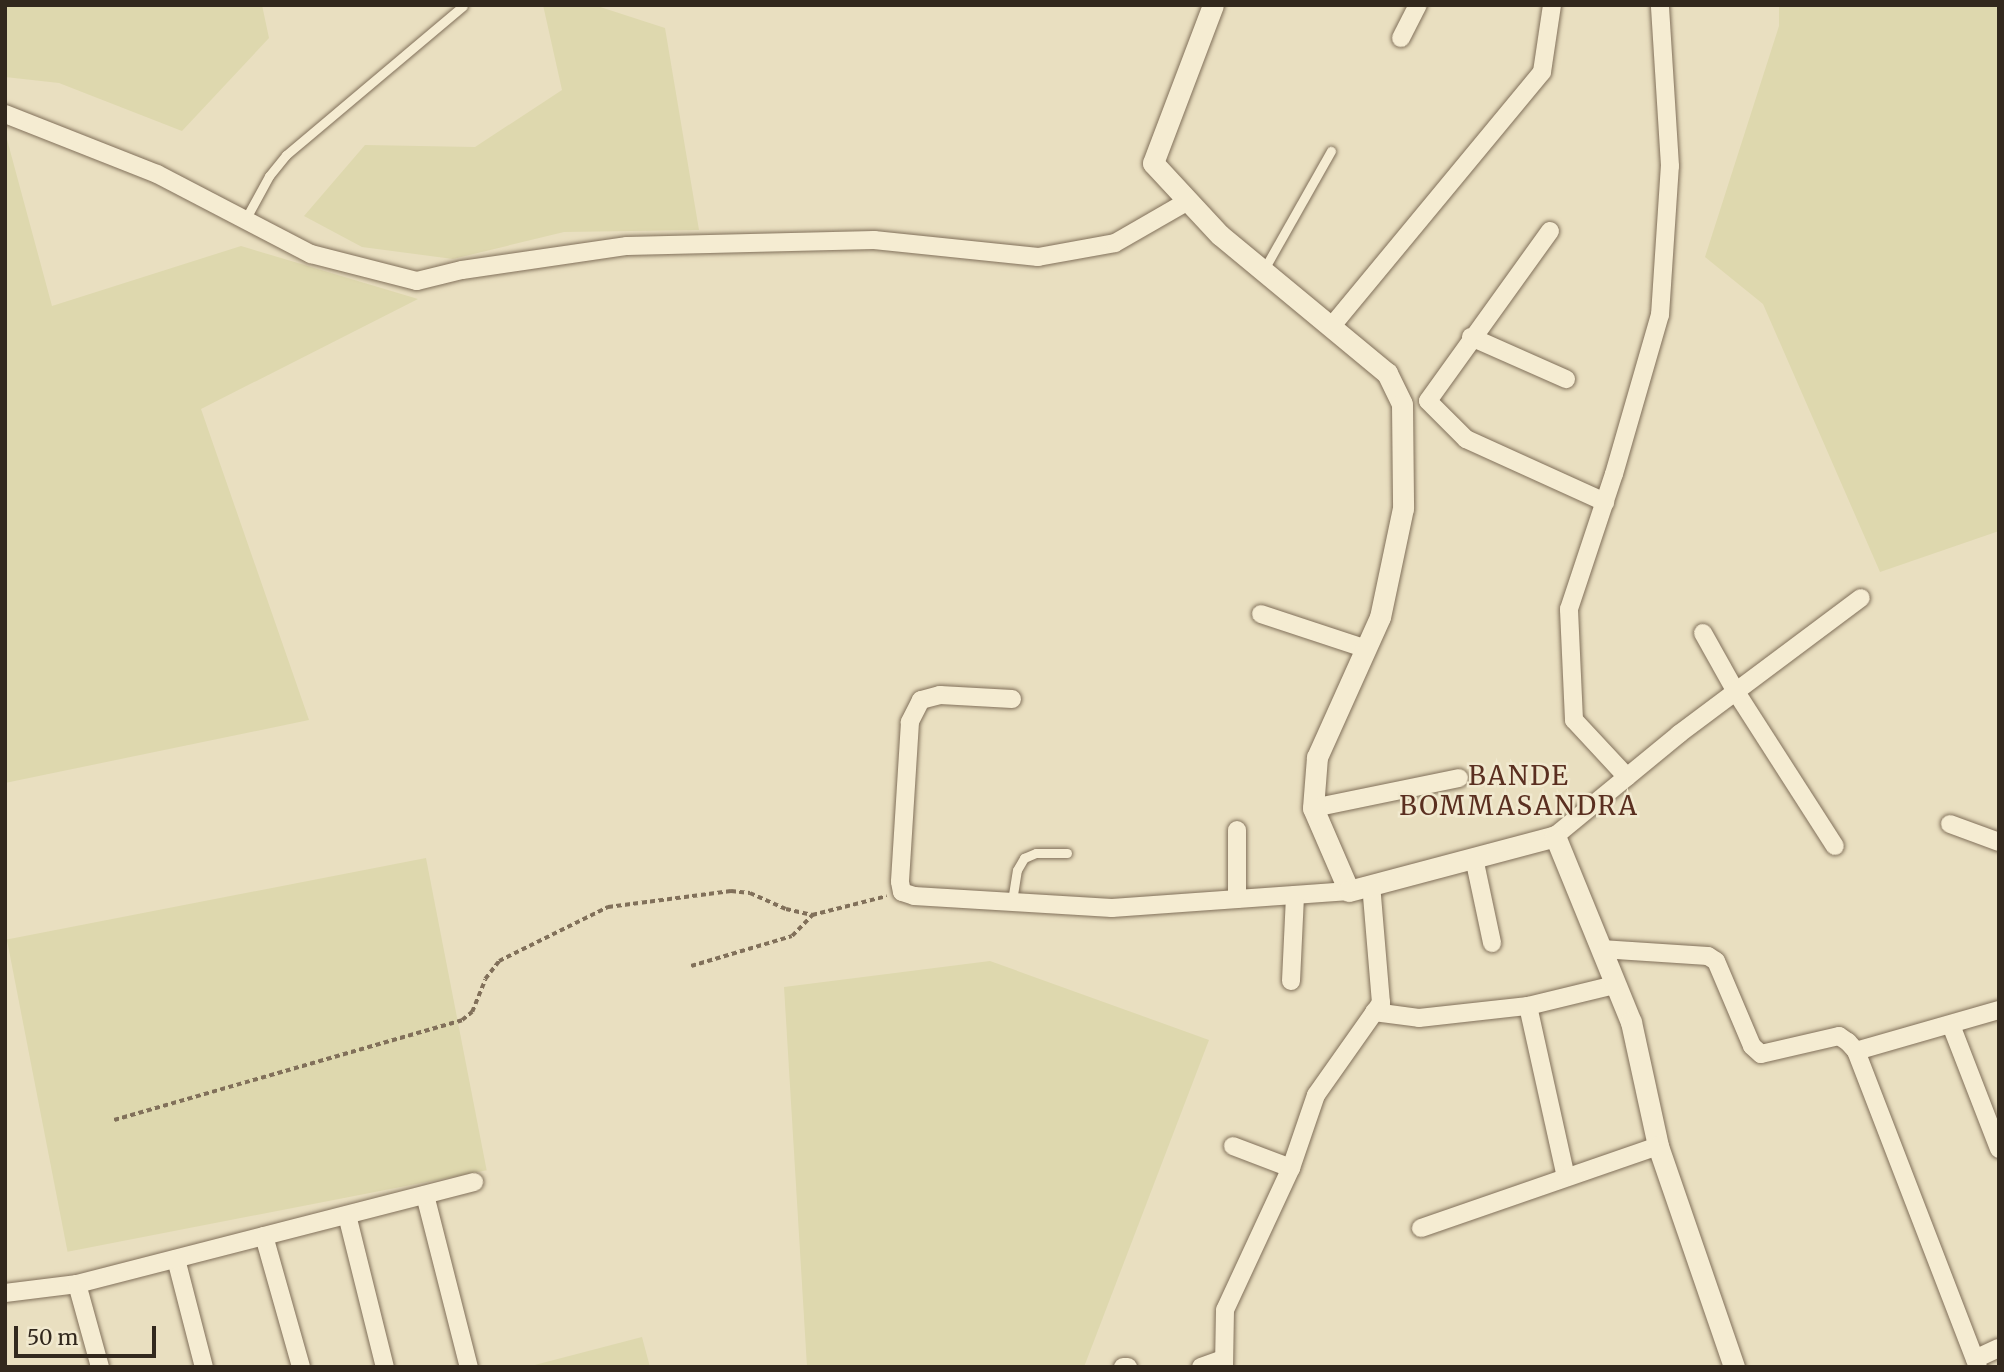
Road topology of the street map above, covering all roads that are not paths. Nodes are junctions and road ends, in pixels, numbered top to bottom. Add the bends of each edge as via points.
1 (1213, 5) edge
2 (1418, 5) edge
3 (1552, 5) edge
4 (463, 6) edge
5 (1658, 6) edge
6 (1402, 38) dead end
7 (5, 114) edge
8 (1331, 151) dead end
9 (1188, 201) junction
10 (245, 220) junction
11 (1550, 231) dead end
12 (1263, 271) junction
13 (1331, 327) junction
14 (1471, 337) junction
15 (1566, 379) dead end
16 (1428, 401) junction
17 (1402, 404) junction
18 (1605, 502) junction
19 (1861, 598) dead end
20 (1262, 614) dead end
21 (1703, 633) dead end
22 (1364, 648) junction
23 (1735, 692) junction
24 (1012, 699) dead end
25 (1627, 777) junction
26 (1459, 778) dead end
27 (1314, 808) junction
28 (1950, 824) dead end
29 (1237, 830) dead end
30 (1555, 836) junction
31 (1999, 842) edge
32 (1835, 846) dead end
33 (1067, 853) dead end
34 (1474, 858) junction
35 (1371, 884) junction
36 (1349, 891) junction
37 (1295, 895) junction
38 (1237, 899) junction
39 (1012, 901) junction
40 (1492, 943) dead end
41 (1601, 949) junction
42 (1291, 981) dead end
43 (1615, 985) junction
44 (1528, 1006) junction
45 (1999, 1010) edge
46 (1374, 1012) junction
47 (1951, 1025) junction
48 (1856, 1051) junction
49 (1233, 1146) dead end
50 (1658, 1146) junction
51 (1999, 1149) edge
52 (1291, 1168) junction
53 (1566, 1177) junction
54 (474, 1182) dead end
55 (425, 1195) junction
56 (347, 1215) junction
57 (1421, 1228) dead end
58 (264, 1236) junction
59 (176, 1259) junction
60 (77, 1284) junction
61 (5, 1293) edge
62 (1999, 1348) edge
63 (1224, 1363) edge
64 (1976, 1363) edge
65 (100, 1367) edge
66 (204, 1367) edge
67 (301, 1367) edge
68 (385, 1367) edge
69 (469, 1367) edge
70 (1201, 1367) edge
71 (1734, 1367) edge

1 - 9 street via 1153,163
2 - 6 street
3 - 13 street via 1542,72
4 - 10 lane via 286,155
5 - 18 street via 1670,166 1660,315
7 - 10 street via 157,174
8 - 12 lane
9 - 10 street via 1115,243 1038,257 874,240 627,246 417,281 312,254
9 - 12 street
11 - 14 street
12 - 13 street
13 - 17 street via 1387,373
14 - 15 street
14 - 16 street
16 - 17 street
16 - 18 street via 1466,439
17 - 22 street via 1403,508 1380,617
18 - 25 street via 1569,609 1574,720
19 - 23 street
20 - 22 street
21 - 23 street
22 - 27 street via 1317,757
23 - 25 street
23 - 32 street
24 - 39 street via 940,695 921,700 910,722 900,882 902,892 914,896
25 - 30 street
26 - 27 street
27 - 36 street
28 - 31 street
29 - 38 street
30 - 34 street
30 - 41 street
33 - 39 lane via 1036,853 1024,858 1017,870
34 - 35 street
34 - 40 street
35 - 36 street
35 - 46 street via 1381,1003
36 - 37 street
37 - 38 street
37 - 42 street
38 - 39 street via 1112,908
41 - 43 street
41 - 48 street via 1708,956 1716,961 1752,1046 1761,1054 1839,1036
43 - 44 street
43 - 50 street via 1631,1022
44 - 46 street via 1419,1018
44 - 53 street
45 - 47 street
46 - 52 street via 1316,1095
47 - 48 street
47 - 51 street
48 - 64 street
49 - 52 street
50 - 53 street
50 - 71 street
52 - 63 street via 1226,1310
53 - 57 street
54 - 55 street
55 - 56 street
55 - 69 street
56 - 58 street
56 - 68 street
58 - 59 street
58 - 67 street
59 - 60 street
59 - 66 street
60 - 61 street
60 - 65 street
62 - 64 street
63 - 70 street

